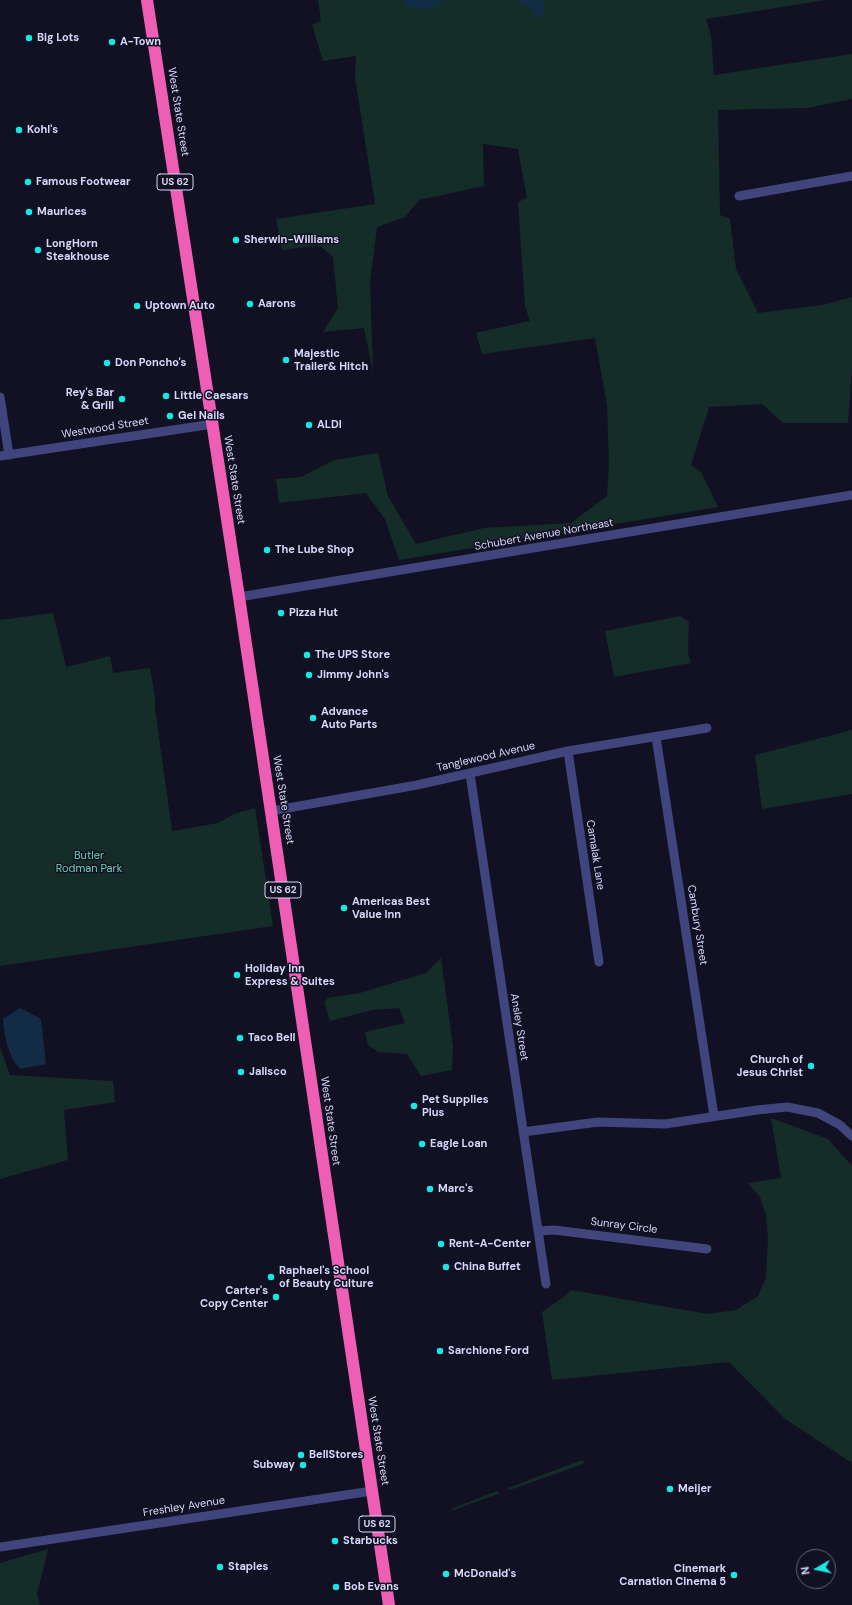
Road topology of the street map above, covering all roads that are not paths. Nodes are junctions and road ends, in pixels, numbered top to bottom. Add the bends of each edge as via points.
1 (147, 0) edge
2 (852, 176) edge
3 (739, 196) dead end
4 (0, 397) edge
5 (213, 424) junction
6 (10, 455) junction
7 (0, 456) edge
8 (852, 495) edge
9 (239, 597) junction
10 (707, 728) dead end
11 (656, 737) junction
12 (568, 751) junction
13 (470, 774) junction
14 (271, 810) junction
15 (600, 962) dead end
16 (714, 1116) junction
17 (523, 1132) junction
18 (852, 1136) edge
19 (538, 1231) junction
20 (707, 1249) dead end
21 (546, 1284) dead end
22 (372, 1491) junction
23 (0, 1547) edge
24 (389, 1605) edge

1 - 5 highway, West State Street / US 62
2 - 3 street
4 - 6 street
5 - 6 street, Westwood Street
5 - 9 highway, West State Street / US 62
6 - 7 street, Westwood Street
8 - 9 street, Schubert Avenue Northeast
9 - 14 highway, West State Street / US 62
10 - 11 street, Tanglewood Avenue
11 - 12 street, Tanglewood Avenue
11 - 16 street, Cambury Street
12 - 13 street, Tanglewood Avenue
12 - 15 street, Camalak Lane
13 - 14 street, Tanglewood Avenue
13 - 17 street, Ansley Street
14 - 22 highway, West State Street / US 62
16 - 17 street via 654,1124 598,1122
16 - 18 street via 782,1108 808,1110 827,1117
17 - 19 street, Ansley Street
19 - 20 street, Sunray Circle via 554,1230
19 - 21 street, Ansley Street
22 - 23 street, Freshley Avenue
22 - 24 highway, West State Street / US 62

